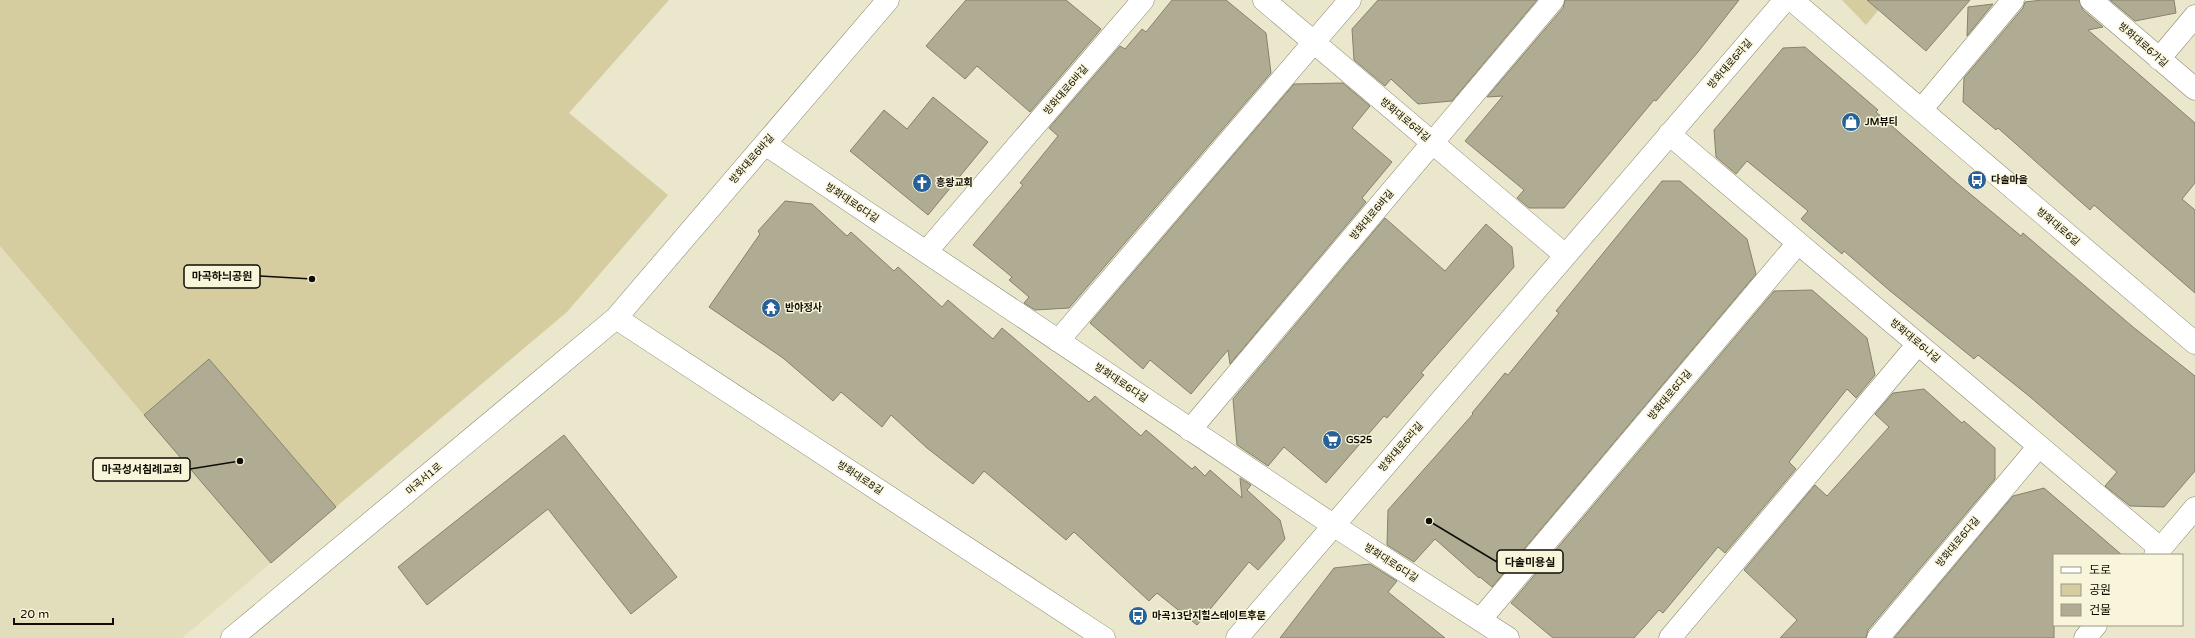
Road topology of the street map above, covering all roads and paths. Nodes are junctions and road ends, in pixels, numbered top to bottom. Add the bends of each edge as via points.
1 (888, 0) edge
2 (1143, 0) edge
3 (1264, 0) edge
4 (1350, 0) edge
5 (1553, 0) edge
6 (1785, 0) edge
7 (1792, 0) edge
8 (2013, 0) edge
9 (2091, 0) edge
10 (2195, 16) edge
11 (1314, 42) junction
12 (2160, 59) junction
13 (2195, 89) edge
14 (1921, 110) junction
15 (1669, 134) junction
16 (1432, 143) junction
17 (765, 144) junction
18 (1798, 243) junction
19 (926, 252) junction
20 (1565, 255) junction
21 (616, 318) junction
22 (1058, 341) junction
23 (2195, 343) edge
24 (1918, 344) junction
25 (1190, 430) junction
26 (2039, 446) junction
27 (2195, 508) edge
28 (1334, 525) junction
29 (2158, 552) edge
30 (1480, 620) junction
31 (2095, 626) edge
32 (232, 638) edge
33 (1104, 638) edge
34 (1237, 638) edge
35 (1508, 638) edge
36 (1670, 638) edge
37 (1878, 638) edge
38 (2085, 638) edge

1 - 17 street, 방화대로6바길
2 - 19 street, 방화대로6바길
3 - 11 street, 방화대로6라길
4 - 11 street
5 - 16 street, 방화대로6바길
6 - 15 street, 방화대로6라길
7 - 14 street, 방화대로6길
8 - 14 street
9 - 12 street, 방화대로6가길
10 - 12 street
11 - 16 street, 방화대로6라길
11 - 22 street
12 - 13 street, 방화대로6가길
14 - 23 street, 방화대로6길
15 - 18 street, 방화대로6나길
15 - 20 street, 방화대로6라길
16 - 20 street, 방화대로6라길
16 - 25 street, 방화대로6바길
17 - 19 street, 방화대로6다길
17 - 21 street, 방화대로6바길
18 - 24 street, 방화대로6나길
18 - 30 street, 방화대로6다길
19 - 22 street, 방화대로6다길
20 - 28 street, 방화대로6라길
21 - 32 street, 마곡서1로
21 - 33 street, 방화대로8길
22 - 25 street, 방화대로6다길
24 - 26 street, 방화대로6나길
24 - 36 street
25 - 28 street, 방화대로6다길
26 - 29 street, 방화대로6나길
26 - 37 street, 방화대로6다길
27 - 29 street, 방화대로6나길
28 - 30 street, 방화대로6다길
28 - 34 street, 방화대로6라길
30 - 35 street, 방화대로6다길
31 - 38 street

